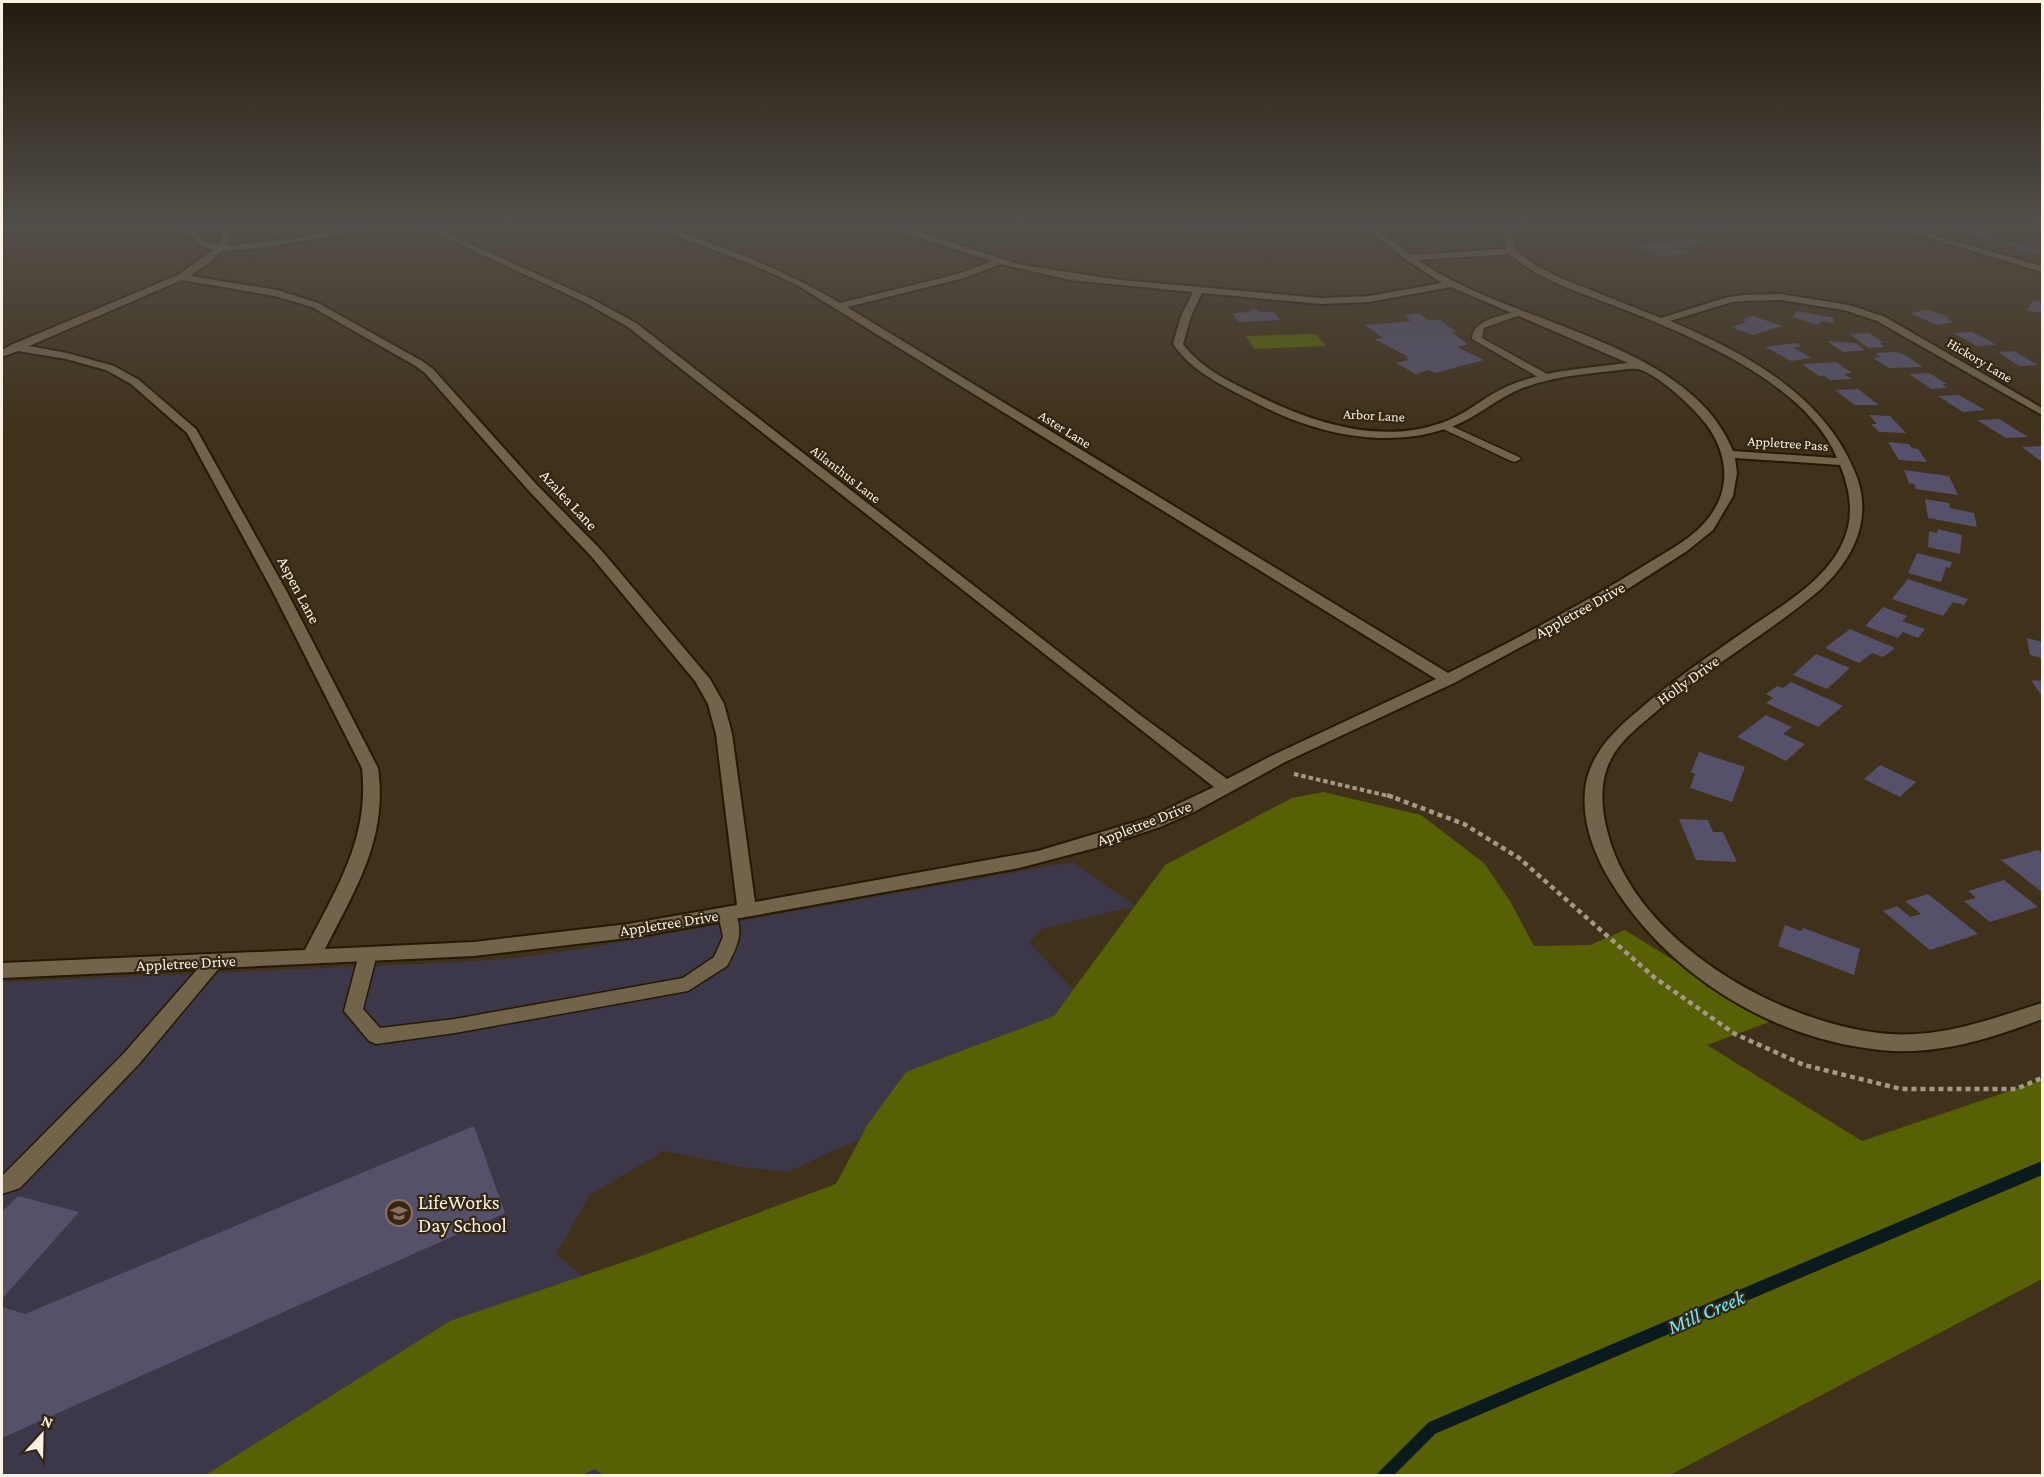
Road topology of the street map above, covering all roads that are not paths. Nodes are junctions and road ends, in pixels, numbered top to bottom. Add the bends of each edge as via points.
1 (143, 294) edge
2 (280, 294) edge
3 (574, 294) edge
4 (815, 294) edge
5 (889, 294) edge
6 (1197, 294) edge
7 (1244, 294) edge
8 (1404, 294) edge
9 (1475, 294) edge
10 (1591, 294) edge
11 (836, 307) junction
12 (1521, 313) junction
13 (1661, 321) junction
14 (8, 351) edge
15 (1639, 364) junction
16 (1547, 378) junction
17 (2043, 412) edge
18 (1445, 426) junction
19 (1728, 454) junction
20 (1515, 459) dead end
21 (1846, 462) junction
22 (1448, 680) junction
23 (1227, 788) junction
24 (747, 910) junction
25 (727, 913) junction
26 (368, 954) junction
27 (311, 957) junction
28 (214, 962) junction
29 (2, 971) edge
30 (2043, 1011) edge
31 (2, 1185) edge

1 - 14 street
2 - 24 street, Azalea Lane via 315,305 429,371 596,554 696,671 716,704 724,734
3 - 23 street, Ailanthus Lane via 632,325
4 - 11 street, Aster Lane
5 - 11 street
6 - 18 street, Arbor Lane via 1178,344 1192,363 1216,378 1290,415 1323,426 1399,434
7 - 8 street via 1348,301
9 - 12 street, Appletree Drive
10 - 13 street, Holly Drive
11 - 22 street, Aster Lane
12 - 15 street, Appletree Drive
12 - 16 lane via 1481,326 1477,339
13 - 17 street, Hickory Lane via 1731,299 1780,297 1846,307 1881,319
13 - 21 street, Holly Drive via 1747,363 1789,392 1826,429
14 - 27 street, Aspen Lane via 67,356 110,368 135,382 192,431 370,768 374,797 370,824 354,870
15 - 16 street, Arbor Lane
15 - 19 street, Appletree Drive via 1685,395 1705,414
16 - 18 street, Arbor Lane via 1506,392
18 - 20 lane
19 - 21 street, Appletree Pass
19 - 22 street, Appletree Drive via 1730,492 1707,528 1684,547 1581,612
21 - 30 street, Holly Drive via 1853,480 1858,518 1840,561 1795,602 1654,704 1607,752 1594,790 1595,817 1606,858 1618,881 1653,927 1679,952 1734,991 1795,1021 1861,1040 1930,1043 2000,1028
22 - 23 street, Appletree Drive via 1270,763
23 - 24 street, Appletree Drive via 1175,814 1079,848
24 - 25 street, Appletree Drive
25 - 26 street, Appletree Drive via 628,931 486,947
25 - 26 lane via 732,937 721,961 688,984 455,1026 376,1036 354,1011
26 - 27 street, Appletree Drive
27 - 28 street, Appletree Drive
28 - 29 street, Appletree Drive
28 - 31 lane via 132,1058 12,1181

